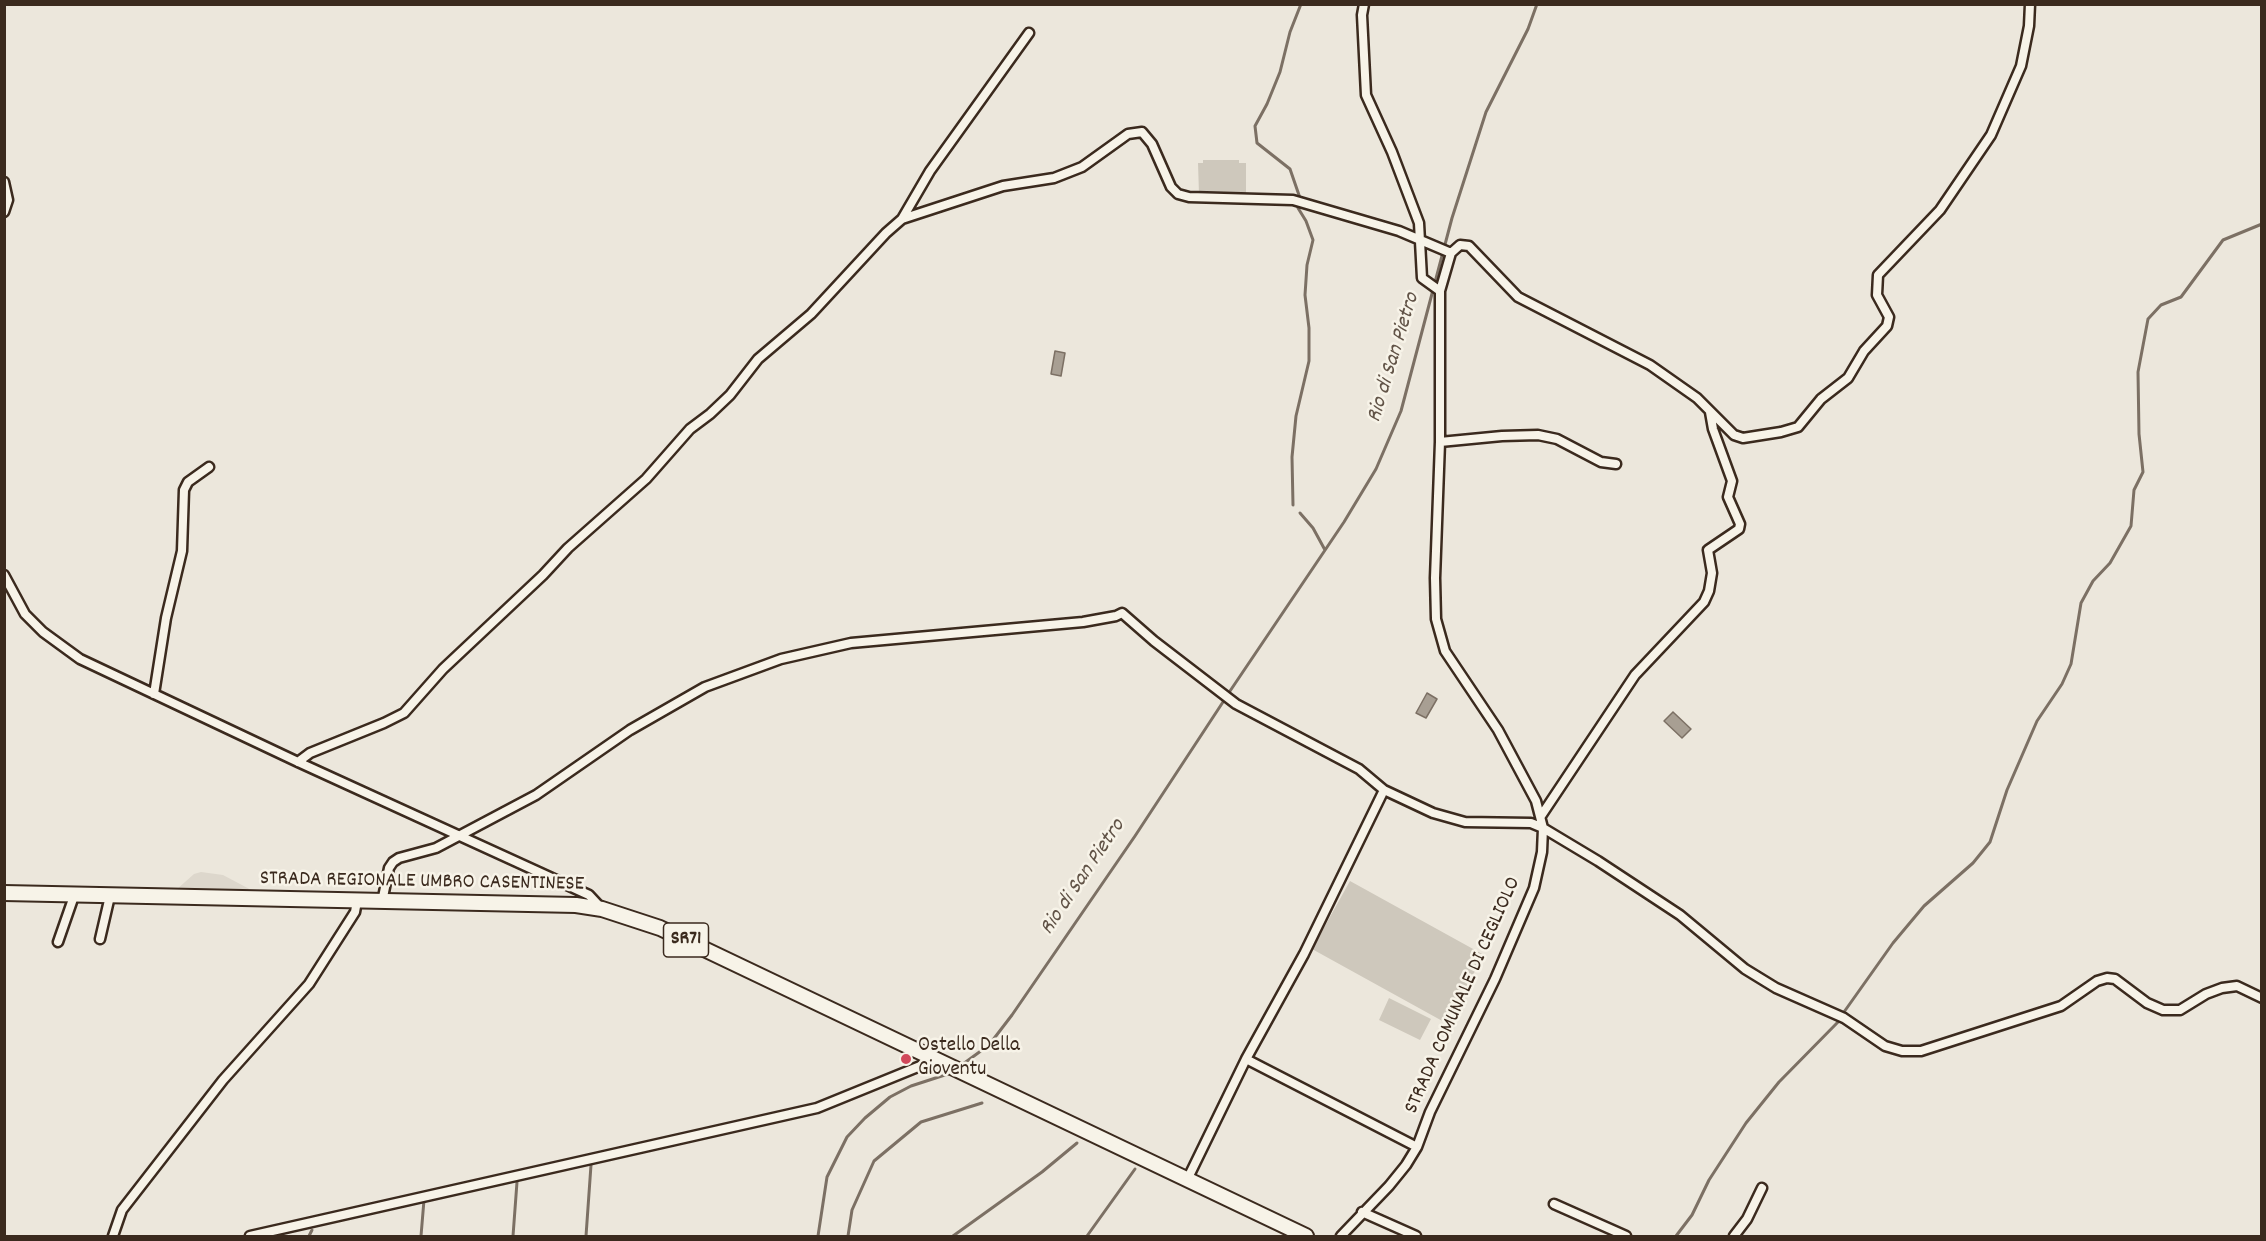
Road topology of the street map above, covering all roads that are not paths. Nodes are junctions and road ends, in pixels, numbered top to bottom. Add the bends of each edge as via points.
1 (1364, 4) edge
2 (2030, 4) edge
3 (1029, 33) dead end
4 (4, 182) edge
5 (4, 212) edge
6 (902, 219) junction
7 (1420, 239) junction
8 (1451, 253) junction
9 (1440, 291) junction
10 (1710, 411) junction
11 (1440, 442) junction
12 (1616, 465) dead end
13 (209, 467) dead end
14 (4, 575) edge
15 (154, 694) junction
16 (298, 762) junction
17 (1384, 790) junction
18 (1540, 816) junction
19 (1543, 828) junction
20 (459, 836) junction
21 (4, 893) edge
22 (74, 896) junction
23 (110, 896) junction
24 (357, 901) junction
25 (382, 902) junction
26 (602, 909) junction
27 (100, 939) dead end
28 (58, 942) dead end
29 (2262, 998) edge
30 (1246, 1059) junction
31 (935, 1060) junction
32 (1418, 1147) junction
33 (1187, 1180) junction
34 (1762, 1188) dead end
35 (1554, 1204) dead end
36 (1362, 1212) junction
37 (113, 1236) edge
38 (250, 1236) edge
39 (1306, 1236) edge
40 (1341, 1236) edge
41 (1416, 1236) edge
42 (1626, 1236) edge
43 (1734, 1236) edge

1 - 7 street via 1366,95 1396,161 1419,223
2 - 10 street via 2021,66 1991,135 1940,210 1878,275 1877,295 1889,317 1887,326 1864,351 1848,378 1821,399 1798,427 1781,432 1743,438 1734,435
3 - 6 street via 930,171
4 - 5 street via 8,200
6 - 7 street via 1003,186 1054,178 1082,167 1128,134 1142,132 1178,194 1293,200
6 - 16 street via 811,314 758,359 730,395 690,429 646,479 568,548 443,669 404,713 310,753
7 - 8 street
7 - 9 street via 1422,278
8 - 9 street, STRADA COMUNALE DI CEGLIOLO
8 - 10 street via 1460,245 1469,246 1518,297 1650,365
9 - 11 street, STRADA COMUNALE DI CEGLIOLO
10 - 18 street via 1732,481 1728,496 1739,529 1708,550 1712,573 1704,602 1635,675
11 - 12 street via 1538,435 1557,439 1601,462
11 - 18 street, STRADA COMUNALE DI CEGLIOLO via 1436,619 1445,651 1498,730
13 - 15 street via 188,482 184,490 182,551
14 - 15 street via 25,614 44,632 80,659
15 - 16 street
16 - 20 street
17 - 19 street via 1433,813 1465,822 1531,823
17 - 20 street via 1359,769 1236,704 1122,613 1083,622 851,643 781,659 705,687 630,730 536,795
17 - 30 street via 1304,954
18 - 19 street, STRADA COMUNALE DI CEGLIOLO
19 - 29 street via 1680,915 1745,969 1902,1052 1921,1051 2061,1006 2107,978 2115,979 2163,1010 2180,1010 2206,994 2237,986
19 - 32 street, STRADA COMUNALE DI CEGLIOLO via 1534,888 1495,980 1430,1112
20 - 25 street via 393,862
20 - 26 street via 589,895
21 - 22 main road, STRADA REGIONALE UMBRO CASENTINESE / SR71
22 - 23 main road, STRADA REGIONALE UMBRO CASENTINESE / SR71
22 - 28 street
23 - 24 main road, STRADA REGIONALE UMBRO CASENTINESE / SR71
23 - 27 street
24 - 25 main road, STRADA REGIONALE UMBRO CASENTINESE / SR71
24 - 37 street via 355,912 309,984 223,1080 122,1209
25 - 26 main road, STRADA REGIONALE UMBRO CASENTINESE / SR71
26 - 31 main road, STRADA REGIONALE UMBRO CASENTINESE / SR71 via 660,928
30 - 32 street
30 - 33 street
31 - 33 main road, STRADA REGIONALE UMBRO CASENTINESE / SR71
31 - 38 street via 817,1108
32 - 36 street, STRADA COMUNALE DI CEGLIOLO via 1389,1186
33 - 39 main road, STRADA REGIONALE UMBRO CASENTINESE / SR71
34 - 43 street
35 - 42 street
36 - 40 street, STRADA COMUNALE DI CEGLIOLO
36 - 41 street

